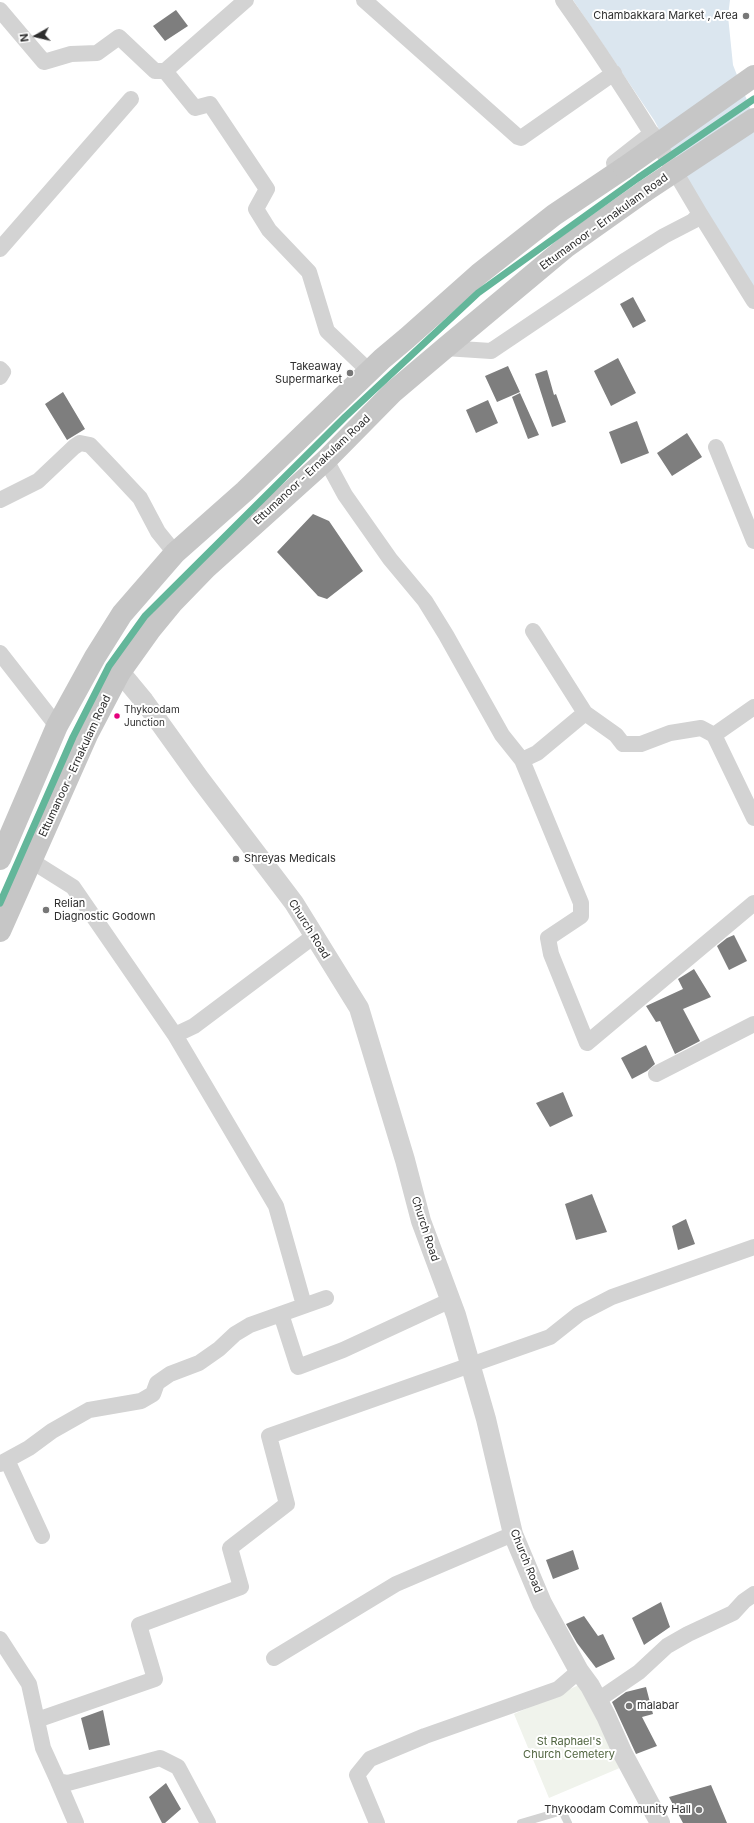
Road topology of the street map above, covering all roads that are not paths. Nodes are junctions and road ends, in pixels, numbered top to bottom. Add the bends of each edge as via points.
1 (246, 0) edge
2 (364, 0) edge
3 (563, 0) edge
4 (1, 13) edge
5 (754, 65) edge
6 (165, 71) junction
7 (614, 73) junction
8 (754, 76) edge
9 (131, 99) dead end
10 (754, 119) edge
11 (652, 133) junction
12 (700, 214) junction
13 (0, 248) edge
14 (754, 300) edge
15 (407, 338) junction
16 (445, 348) junction
17 (0, 369) edge
18 (369, 371) junction
19 (0, 377) edge
20 (716, 447) dead end
21 (326, 460) junction
22 (264, 472) junction
23 (285, 495) junction
24 (0, 500) edge
25 (754, 541) edge
26 (175, 553) junction
27 (533, 631) dead end
28 (0, 653) edge
29 (120, 672) junction
30 (754, 707) edge
31 (585, 713) junction
32 (57, 726) junction
33 (714, 735) junction
34 (522, 760) junction
35 (754, 818) edge
36 (0, 859) edge
37 (30, 860) junction
38 (754, 903) edge
39 (0, 931) edge
40 (314, 936) junction
41 (754, 1024) edge
42 (175, 1035) junction
43 (656, 1074) dead end
44 (754, 1246) edge
45 (326, 1298) dead end
46 (451, 1300) junction
47 (304, 1305) junction
48 (281, 1314) junction
49 (470, 1366) junction
50 (4, 1462) edge
51 (513, 1534) junction
52 (42, 1536) dead end
53 (754, 1594) edge
54 (0, 1639) edge
55 (274, 1658) dead end
56 (579, 1671) junction
57 (598, 1700) junction
58 (37, 1720) junction
59 (58, 1782) junction
60 (656, 1821) edge
61 (76, 1823) edge
62 (208, 1823) edge
63 (377, 1823) edge
64 (521, 1823) edge
65 (568, 1823) edge

1 - 6 street
2 - 7 street via 521,138
3 - 7 street
4 - 6 street via 44,62 71,54 97,53 119,37 155,71
5 - 8 street via 751,68
6 - 18 street via 195,108 210,104 267,189 256,209 269,230 308,272 327,331
7 - 11 street
8 - 15 main road, bridge via 554,215 485,269
9 - 13 street
10 - 16 main road, Ettumanoor - Ernakulam Road, bridge via 566,247
11 - 12 street
11 - 15 street via 425,308
12 - 14 street
12 - 16 street via 693,221 626,260 491,351
15 - 18 main road
16 - 21 main road, Ettumanoor - Ernakulam Road via 393,392
17 - 19 street via 3,372
18 - 22 main road
20 - 25 street
21 - 23 main road, Ettumanoor - Ernakulam Road
21 - 34 street via 345,495 390,559 425,601 502,735
22 - 23 main road
22 - 26 main road
23 - 29 main road, Ettumanoor - Ernakulam Road via 173,602
24 - 26 street via 38,480 74,447 84,443 90,446 140,498 158,532
26 - 32 main road via 122,614
27 - 31 street
28 - 32 street
29 - 37 main road, Ettumanoor - Ernakulam Road via 87,735
29 - 40 street, Church Road via 276,879
30 - 33 street
31 - 33 street via 616,735 623,744 641,744 670,733 701,728
31 - 34 street via 537,753
32 - 36 main road
33 - 35 street
34 - 38 street via 581,903 581,916 548,938 551,954 587,1043
37 - 39 main road, Ettumanoor - Ernakulam Road
37 - 42 street via 73,887
40 - 42 street via 194,1026
40 - 46 street, Church Road via 359,1008 421,1221
41 - 43 street
42 - 47 street via 276,1206
44 - 49 street via 612,1297 579,1314 550,1337
45 - 47 street
46 - 48 street via 343,1350 298,1367
46 - 49 street, Church Road
47 - 48 street
48 - 50 street via 250,1325 199,1363 170,1374 157,1383 153,1394 141,1401 89,1410
49 - 51 street, Church Road via 490,1433
49 - 58 street via 270,1436 287,1504 230,1548 241,1586 139,1625 155,1679
50 - 52 street
51 - 55 street via 396,1584
51 - 56 street, Church Road via 542,1603
53 - 57 street via 733,1613 667,1646 639,1672
54 - 58 street via 29,1684
56 - 57 street, Church Road
56 - 63 street via 558,1689 425,1736 370,1760 357,1775
57 - 60 street, Church Road
58 - 59 street via 43,1748
59 - 61 street
59 - 62 street via 68,1783 160,1758 178,1767
64 - 65 lane via 562,1812

